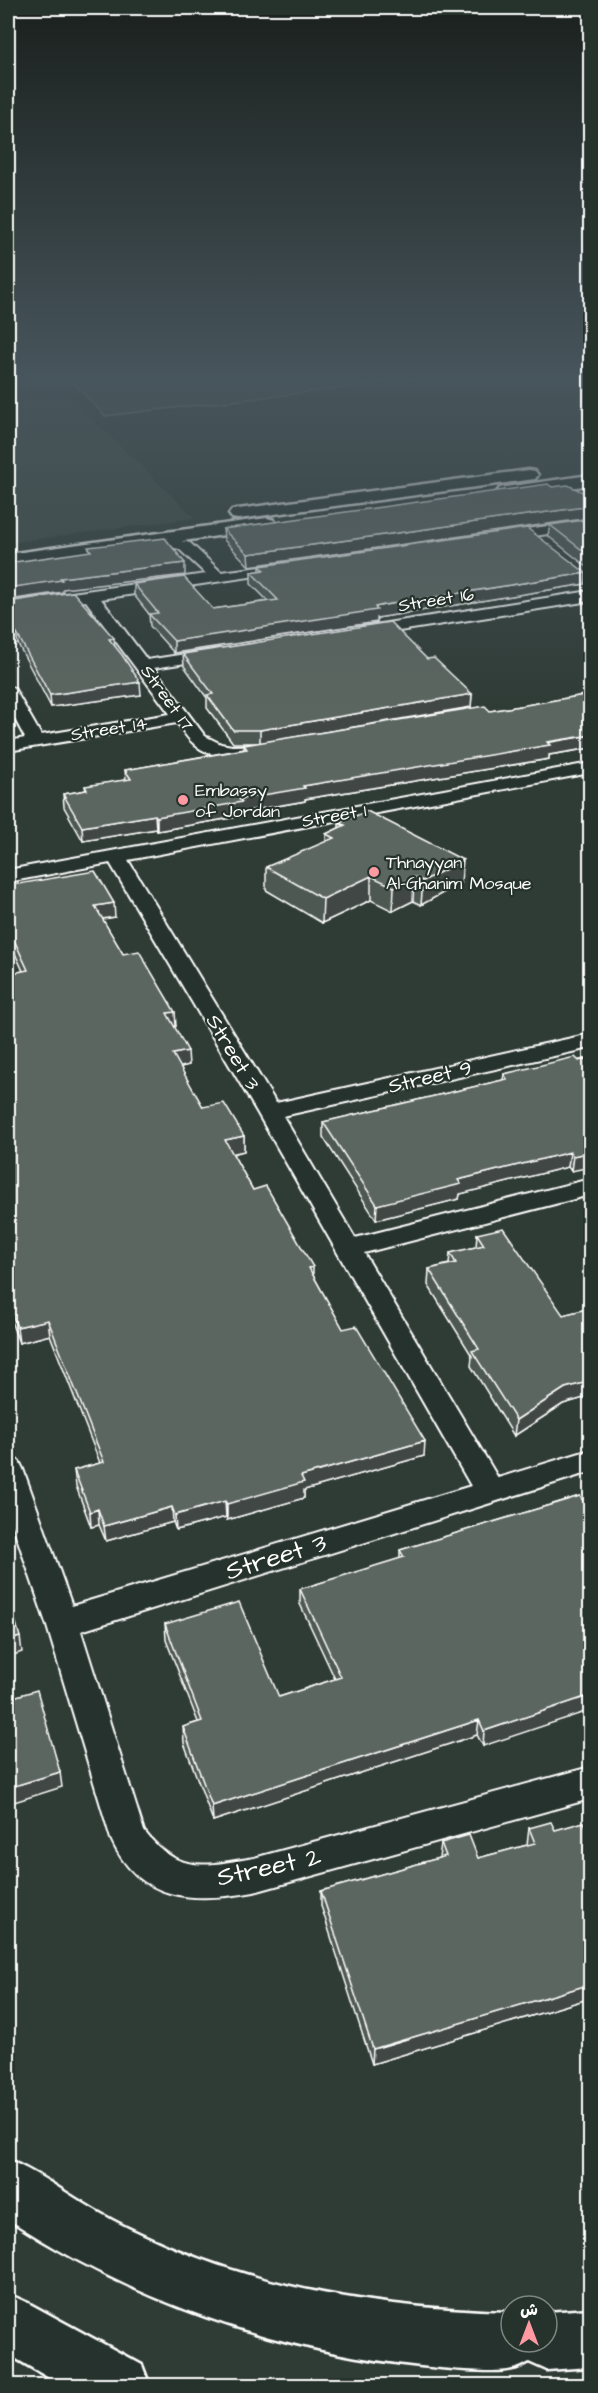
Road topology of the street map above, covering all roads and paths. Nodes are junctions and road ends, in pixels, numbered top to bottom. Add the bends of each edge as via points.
1 (520, 490) edge
2 (530, 490) edge
3 (591, 524) edge
4 (201, 533) junction
5 (531, 533) junction
6 (156, 539) junction
7 (484, 539) edge
8 (8, 545) edge
9 (186, 545) junction
10 (548, 546) edge
11 (8, 560) edge
12 (298, 566) edge
13 (218, 578) junction
14 (92, 596) junction
15 (591, 596) edge
16 (8, 607) edge
17 (340, 635) edge
18 (236, 651) edge
19 (144, 665) junction
20 (8, 692) edge
21 (182, 717) junction
22 (36, 741) junction
23 (8, 746) edge
24 (283, 746) edge
25 (591, 768) edge
26 (116, 856) junction
27 (8, 876) edge
28 (591, 1041) edge
29 (269, 1112) junction
30 (591, 1187) edge
31 (349, 1248) junction
32 (591, 1461) edge
33 (8, 1469) edge
34 (490, 1491) junction
35 (62, 1623) junction
36 (591, 1783) edge
37 (8, 2187) edge
38 (8, 2323) edge
39 (591, 2338) edge
40 (559, 2340) edge
41 (499, 2341) edge
42 (121, 2385) edge

1 - 4 street
2 - 8 street
3 - 5 street
4 - 6 street
4 - 9 street
5 - 7 street
5 - 10 street
6 - 9 street
6 - 11 street
9 - 13 street
12 - 13 street
13 - 14 street
14 - 16 street
14 - 19 street, Street 17
15 - 17 street, Street 16
18 - 19 street
19 - 21 street, Street 17
20 - 22 street
21 - 22 street, Street 14
21 - 24 street, Street 17 via 196,738 213,748 246,752
22 - 23 street, Street 14
25 - 26 street, Street 1
26 - 27 street, Street 1
26 - 29 street, Street 3
28 - 29 street, Street 9
29 - 31 street, Street 3
30 - 31 street
31 - 34 street, Street 3
32 - 34 street, Street 3
33 - 35 street, Street 2
34 - 35 street, Street 3
35 - 36 street, Street 2 via 129,1839 155,1870 174,1879 213,1881 254,1875
37 - 41 street via 109,2247 231,2300 361,2329 435,2339
38 - 42 street
39 - 40 street

